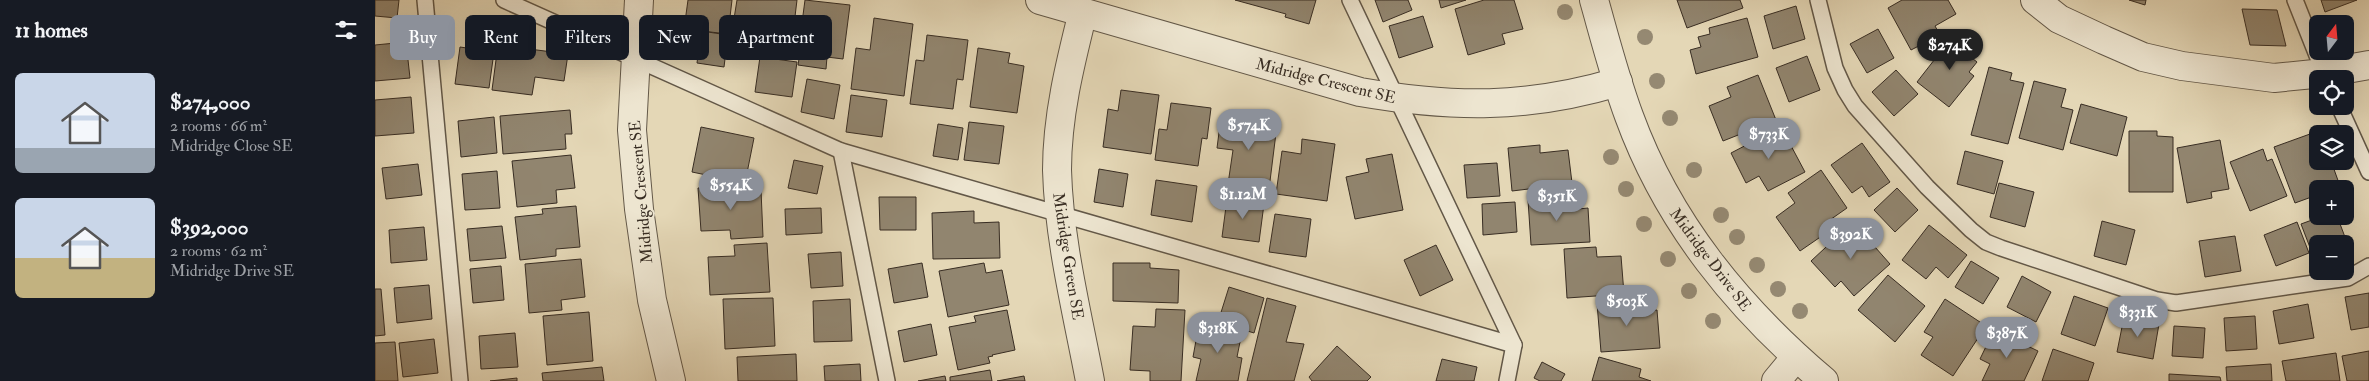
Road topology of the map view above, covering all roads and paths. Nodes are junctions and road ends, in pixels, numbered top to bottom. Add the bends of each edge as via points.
1 (425, 0) edge
2 (504, 0) edge
3 (639, 0) edge
4 (1040, 0) edge
5 (1350, 0) edge
6 (1594, 0) edge
7 (1818, 0) edge
8 (2035, 0) edge
9 (2295, 0) edge
10 (1083, 12) junction
11 (635, 59) junction
12 (2369, 65) edge
13 (2323, 70) edge
14 (2349, 70) edge
15 (2309, 77) edge
16 (1618, 82) junction
17 (1398, 99) junction
18 (2343, 115) edge
19 (841, 151) junction
20 (2369, 172) edge
21 (1059, 214) junction
22 (2369, 266) edge
23 (1514, 345) junction
24 (1796, 357) junction
25 (460, 381) edge
26 (671, 381) edge
27 (887, 381) edge
28 (1090, 381) edge
29 (1507, 381) edge
30 (1776, 381) edge
31 (1824, 381) edge

1 - 25 lane
2 - 11 lane
3 - 11 street, Midridge Crescent SE
4 - 10 street, Midridge Crescent SE
5 - 17 lane
6 - 16 street, Midridge Drive SE
7 - 22 lane via 1835,68 1855,106 1927,187 1986,242 2157,300 2176,303 2348,278
8 - 15 street via 2059,19 2143,57 2211,71 2274,78
9 - 13 lane
10 - 17 street, Midridge Crescent SE via 1360,92
10 - 21 street, Midridge Green SE via 1067,73 1062,111 1057,168
11 - 19 lane
11 - 26 street, Midridge Crescent SE via 632,130 639,209 652,300
12 - 14 street
16 - 17 street, Midridge Crescent SE via 1538,101 1446,104
16 - 24 street, Midridge Drive SE via 1644,152 1680,221 1735,296
17 - 23 lane
18 - 20 lane
19 - 21 lane
19 - 27 lane
21 - 23 lane
21 - 28 street, Midridge Green SE
23 - 29 lane
24 - 30 street
24 - 31 street, Midridge Drive SE

